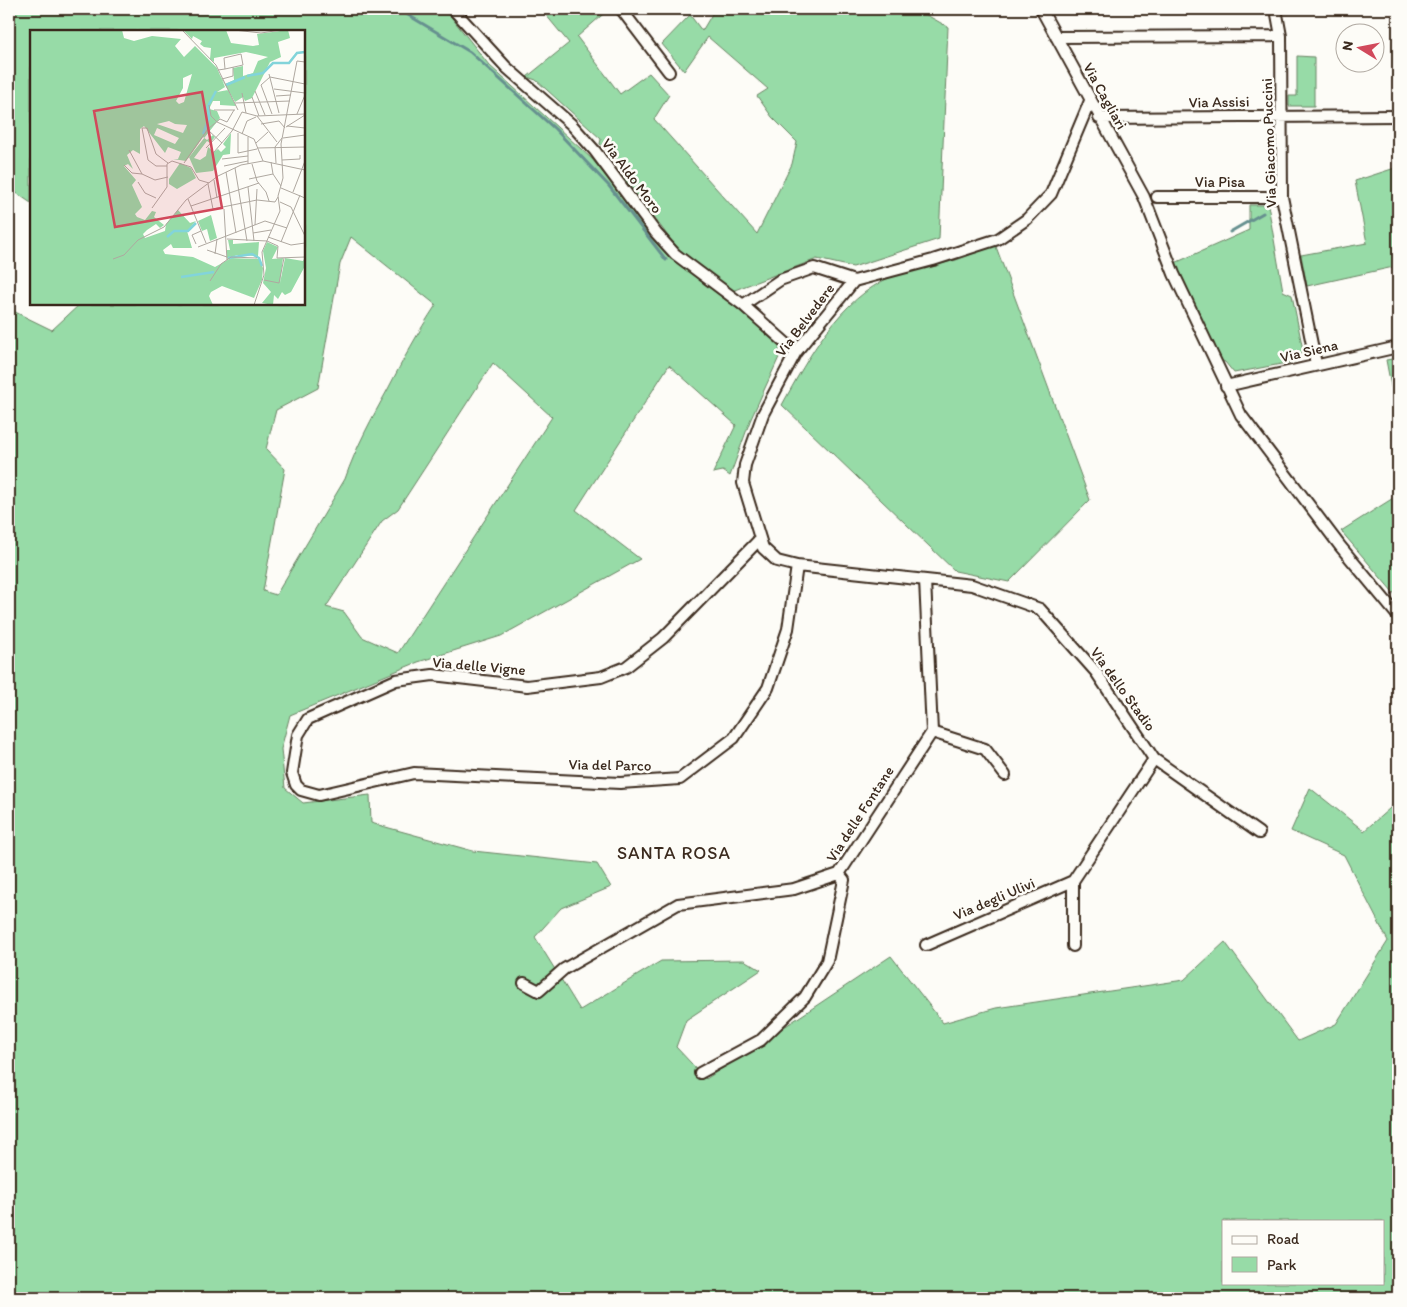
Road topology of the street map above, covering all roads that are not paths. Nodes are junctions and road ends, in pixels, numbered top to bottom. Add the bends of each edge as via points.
1 (621, 9) edge
2 (1041, 9) edge
3 (1276, 9) edge
4 (455, 10) edge
5 (1281, 36) junction
6 (1056, 37) junction
7 (669, 72) dead end
8 (1090, 101) junction
9 (1282, 116) junction
10 (1398, 116) edge
11 (1100, 118) junction
12 (1157, 197) dead end
13 (1282, 197) junction
14 (854, 281) junction
15 (743, 305) junction
16 (1398, 347) edge
17 (796, 352) junction
18 (1316, 364) junction
19 (1226, 386) junction
20 (759, 540) junction
21 (797, 566) junction
22 (925, 580) junction
23 (1398, 616) edge
24 (932, 732) junction
25 (1154, 759) junction
26 (1005, 775) dead end
27 (319, 795) joint
28 (1259, 833) dead end
29 (839, 874) junction
30 (1073, 881) junction
31 (926, 944) dead end
32 (1073, 946) dead end
33 (524, 983) dead end
34 (700, 1073) dead end

1 - 7 street
2 - 6 street, Via Cagliari
3 - 5 street, Via Giacomo Puccini
4 - 15 street, Via Aldo Moro via 506,67 595,151 675,254
5 - 6 street
5 - 9 street, Via Giacomo Puccini
6 - 8 street, Via Cagliari
8 - 11 street, Via Cagliari
8 - 14 street, Via Belvedere via 1051,194 1027,219 998,239
9 - 10 street, Via Assisi
9 - 11 street, Via Assisi
9 - 13 street, Via Giacomo Puccini
11 - 19 street, Via Cagliari via 1144,197 1174,274
12 - 13 street, Via Pisa
13 - 18 street, Via Giacomo Puccini
14 - 15 street via 814,268 780,280
14 - 17 street, Via Belvedere
15 - 17 street, Via Aldo Moro
16 - 18 street, Via Siena
17 - 20 street, Via Belvedere via 763,414 745,465 743,483
18 - 19 street, Via Siena
19 - 23 street, Via Cagliari via 1241,415 1340,546
20 - 21 street, Via Belvedere via 769,556
20 - 27 street, Via delle Vigne via 663,638 626,668 601,677 527,686 433,675 396,680 308,719 298,735 292,773 296,786
21 - 22 street, Via Belvedere
21 - 27 street, Via del Parco via 788,629 768,688 734,738 680,778 620,783 414,773
22 - 24 street
22 - 25 street, Via dello Stadio via 972,586 1040,609 1096,672
24 - 26 street via 985,749
24 - 29 street, Via delle Fontane
25 - 28 street, Via dello Stadio
25 - 30 street
29 - 33 street, Via delle Fontane via 794,890 678,904 564,969 539,992
29 - 34 street via 844,880 827,961 805,997 761,1040
30 - 31 street, Via degli Ulivi
30 - 32 street

